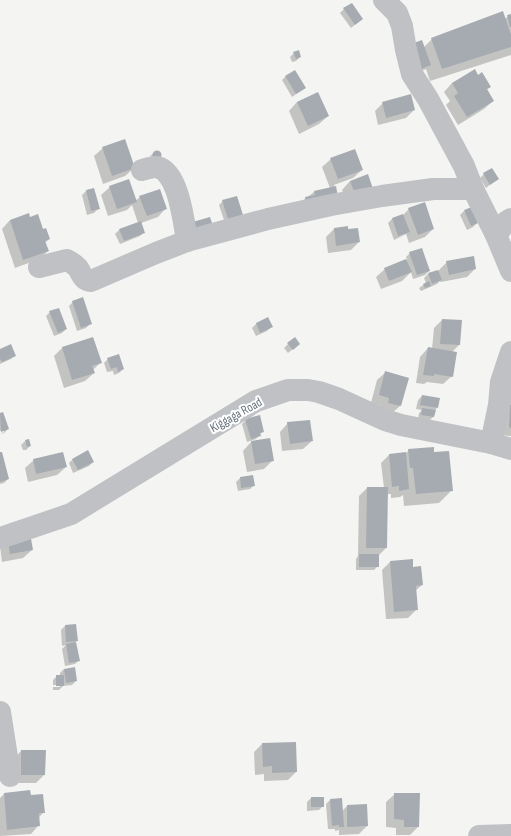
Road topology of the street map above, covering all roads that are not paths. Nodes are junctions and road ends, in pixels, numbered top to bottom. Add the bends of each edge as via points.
1 (384, 0) edge
2 (142, 170) dead end
3 (473, 189) junction
4 (511, 219) edge
5 (496, 235) junction
6 (187, 242) junction
7 (39, 267) dead end
8 (511, 271) edge
9 (511, 352) edge
10 (506, 447) edge
11 (0, 538) edge
12 (0, 712) edge
13 (10, 776) dead end
14 (511, 835) edge
15 (478, 836) edge

1 - 3 street via 397,13 412,74 464,166
2 - 6 street via 156,167 166,172 176,189
3 - 5 street
3 - 6 street via 433,189 331,205 268,219
4 - 5 street
5 - 8 street
6 - 7 street via 91,281 83,278 77,267 67,260
9 - 10 street via 501,382 499,405
10 - 11 street, Kiggaga Road via 401,425 319,392 288,390 256,402 71,514
12 - 13 street
14 - 15 street

